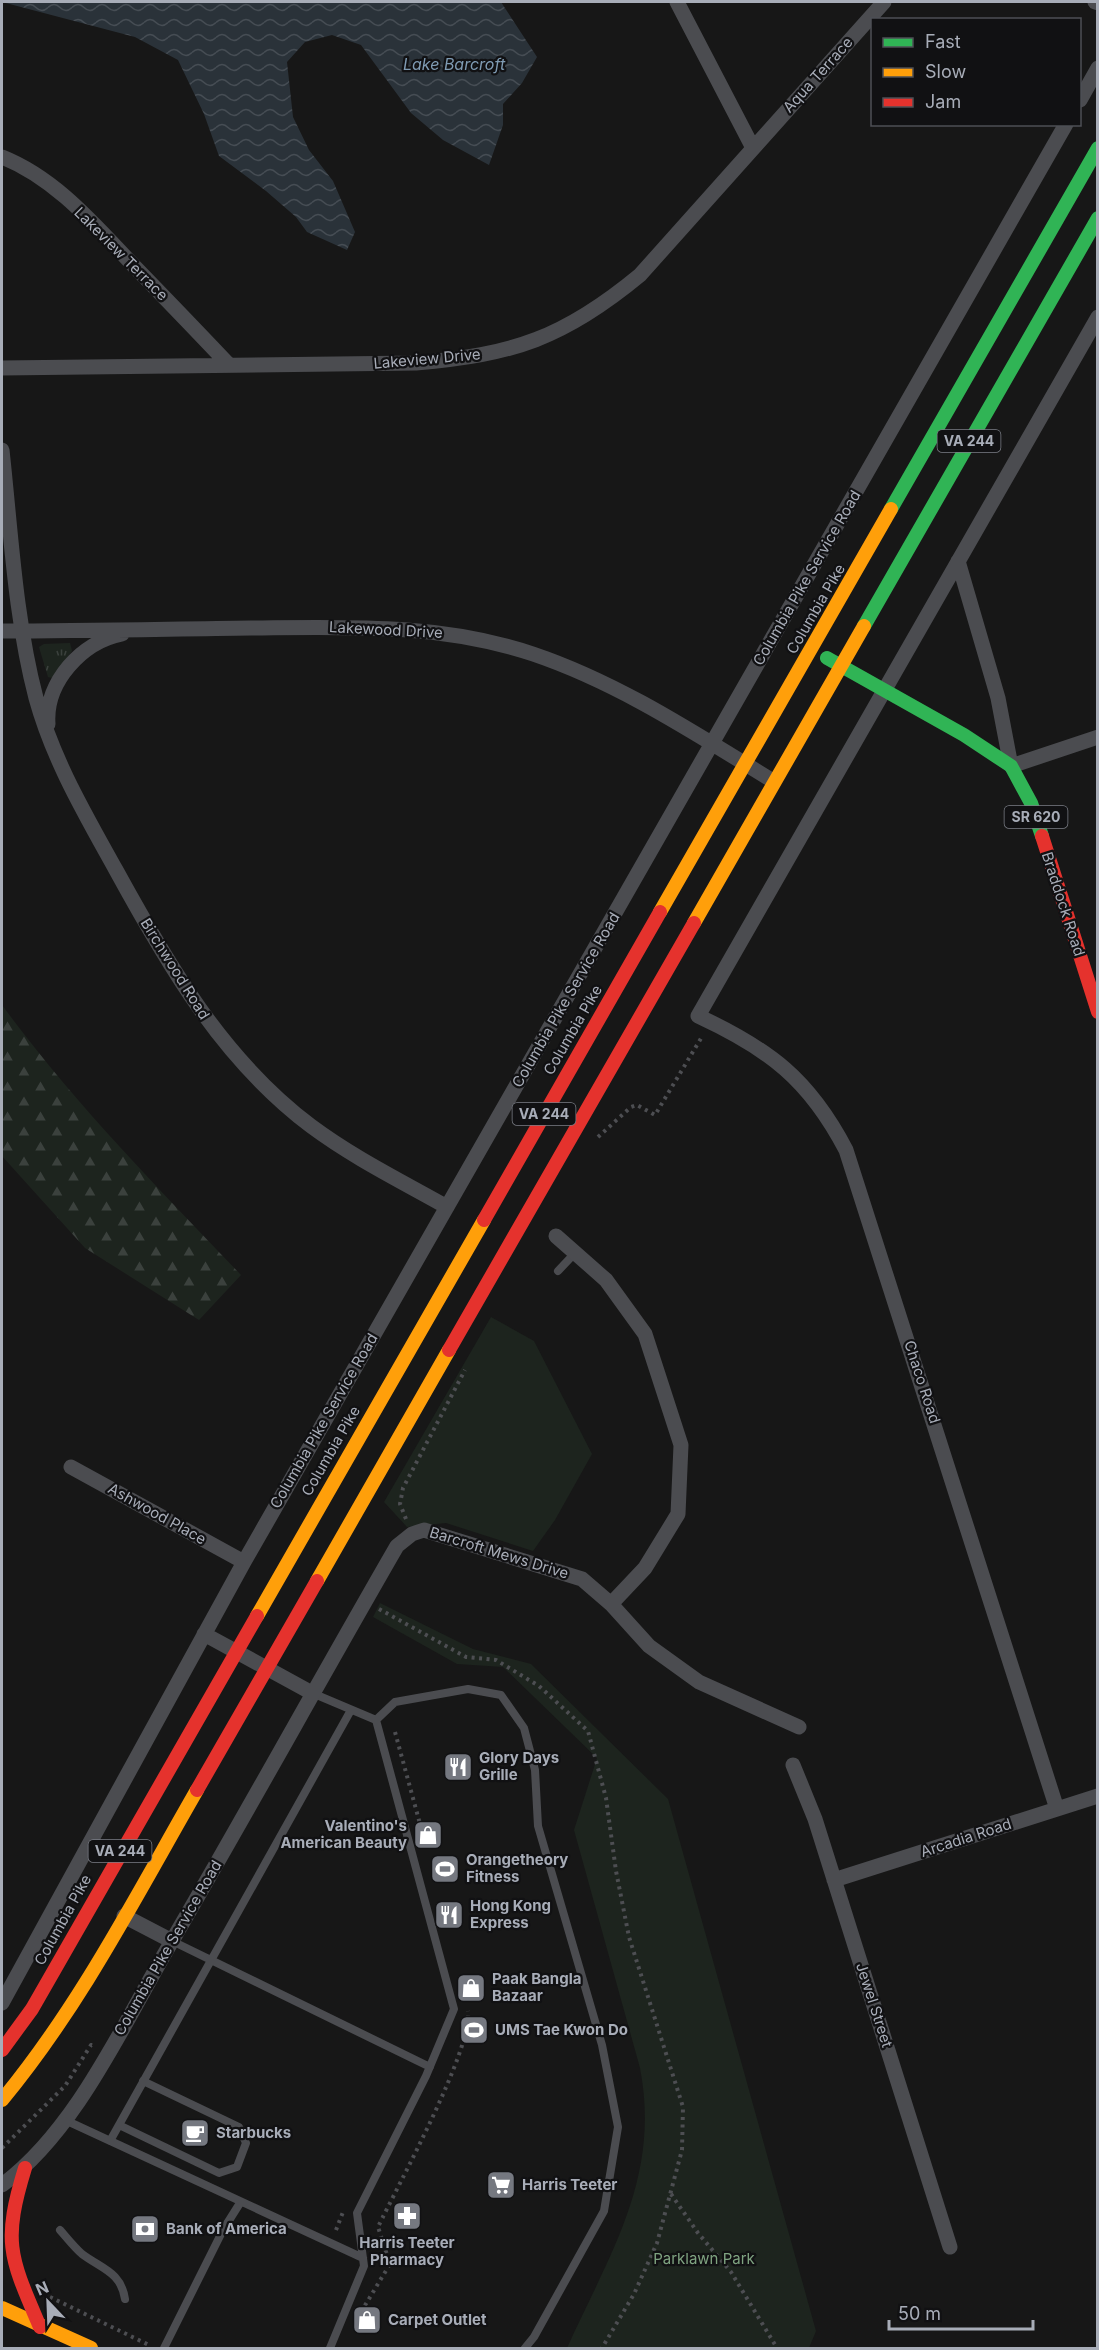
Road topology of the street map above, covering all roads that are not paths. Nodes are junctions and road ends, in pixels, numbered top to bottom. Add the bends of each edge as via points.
1 (677, 2) edge
2 (884, 2) edge
3 (1098, 69) edge
4 (1081, 98) edge
5 (1065, 126) edge
6 (753, 148) junction
7 (1098, 148) edge
8 (2, 157) edge
9 (1098, 218) edge
10 (1098, 317) edge
11 (229, 365) junction
12 (2, 368) edge
13 (2, 450) edge
14 (958, 561) junction
15 (146, 630) junction
16 (2, 631) edge
17 (22, 631) junction
18 (812, 650) junction
19 (840, 665) junction
20 (884, 690) junction
21 (1098, 737) edge
22 (50, 742) junction
23 (712, 744) junction
24 (746, 764) junction
25 (1011, 766) junction
26 (773, 781) junction
27 (1098, 1012) edge
28 (447, 1206) junction
29 (556, 1236) dead end
30 (575, 1253) junction
31 (558, 1271) dead end
32 (71, 1467) dead end
33 (244, 1562) junction
34 (611, 1604) junction
35 (204, 1634) junction
36 (235, 1650) junction
37 (267, 1668) junction
38 (312, 1693) junction
39 (351, 1710) junction
40 (376, 1720) junction
41 (799, 1727) dead end
42 (793, 1765) dead end
43 (1098, 1797) edge
44 (1057, 1809) junction
45 (834, 1880) junction
46 (124, 1916) junction
47 (172, 1941) junction
48 (210, 1960) junction
49 (2, 2003) edge
50 (2, 2050) edge
51 (430, 2067) junction
52 (143, 2081) junction
53 (2, 2100) edge
54 (64, 2120) junction
55 (118, 2125) junction
56 (110, 2141) junction
57 (25, 2168) junction
58 (2, 2186) edge
59 (240, 2203) junction
60 (60, 2230) dead end
61 (950, 2247) dead end
62 (363, 2258) junction
63 (125, 2299) dead end
64 (2, 2308) edge
65 (40, 2326) junction
66 (91, 2349) edge
67 (164, 2349) edge
68 (330, 2349) edge
69 (525, 2349) edge

1 - 6 street
2 - 6 street, Aqua Terrace
3 - 4 street
5 - 23 street, Columbia Pike Service Road
6 - 11 street, Lakeview Drive via 640,275 605,303 540,339 504,351 428,362
7 - 18 main road, Columbia Pike / VA 244
8 - 11 street, Lakeview Terrace via 24,166 52,186 98,228
9 - 19 main road, VA 244
10 - 14 street
11 - 12 street, Lakeview Drive
13 - 17 street, Birchwood Road
14 - 20 street
14 - 25 street, Braddock Road via 998,698
15 - 17 street, Lakewood Drive
15 - 22 street, Birchwood Road via 97,642 78,656 61,676 51,697
15 - 23 street, Lakewood Drive via 353,627 467,636 580,672 623,692
16 - 17 street, Lakewood Drive
17 - 22 street, Birchwood Road
18 - 19 main road, Braddock Road / SR 620
18 - 24 main road, Columbia Pike / VA 244
19 - 20 main road, Braddock Road / SR 620
19 - 26 main road, VA 244
20 - 25 main road, Braddock Road / SR 620
20 - 44 street, Chaco Road via 704,1019 736,1034 783,1066 810,1093 846,1150
21 - 25 street
22 - 28 street, Birchwood Road via 66,780 174,973 233,1052 310,1126 348,1152
23 - 24 street, Lakewood Drive
23 - 28 street, Columbia Pike Service Road
24 - 26 street, Lakewood Drive
24 - 36 main road, Columbia Pike / VA 244
25 - 27 main road, Braddock Road / SR 620 via 1031,803
26 - 37 main road, VA 244
28 - 33 street, Columbia Pike Service Road
29 - 30 street
30 - 31 lane
30 - 34 street via 606,1280 645,1334 681,1445 678,1514 645,1568
32 - 33 street, Ashwood Place
33 - 35 street, Columbia Pike Service Road
34 - 38 street, Barcroft Mews Drive via 582,1579 424,1530 397,1545
34 - 41 street, Barcroft Mews Drive via 649,1646 699,1682
35 - 36 street
35 - 49 street, Columbia Pike Service Road
36 - 37 street
36 - 50 main road, Columbia Pike / VA 244 via 32,2009
37 - 38 street
37 - 46 main road, VA 244
38 - 39 lane
38 - 47 street, Columbia Pike Service Road
39 - 40 lane
39 - 48 lane
40 - 51 lane via 454,2009
40 - 69 lane via 395,1702 468,1689 501,1695 524,1728 535,1770 538,1826 602,2045 618,2127 604,2211
42 - 45 street, Jewel Street
43 - 44 street, Arcadia Road
44 - 45 street, Arcadia Road
45 - 61 street, Jewel Street
46 - 47 street
46 - 53 main road, VA 244 via 42,2053
47 - 48 lane
47 - 54 street, Columbia Pike Service Road
48 - 51 lane
48 - 52 lane
51 - 62 lane via 357,2213
52 - 55 lane
52 - 55 lane via 239,2127 246,2143 237,2167 219,2173
54 - 56 lane
54 - 57 street, Columbia Pike Service Road
55 - 56 lane
56 - 59 lane
57 - 58 street, Columbia Pike Service Road
57 - 65 main road via 12,2212 10,2245
59 - 62 lane
59 - 67 lane
60 - 63 lane via 82,2254 114,2274 123,2287
62 - 68 lane via 364,2266
64 - 65 main road
65 - 66 main road

